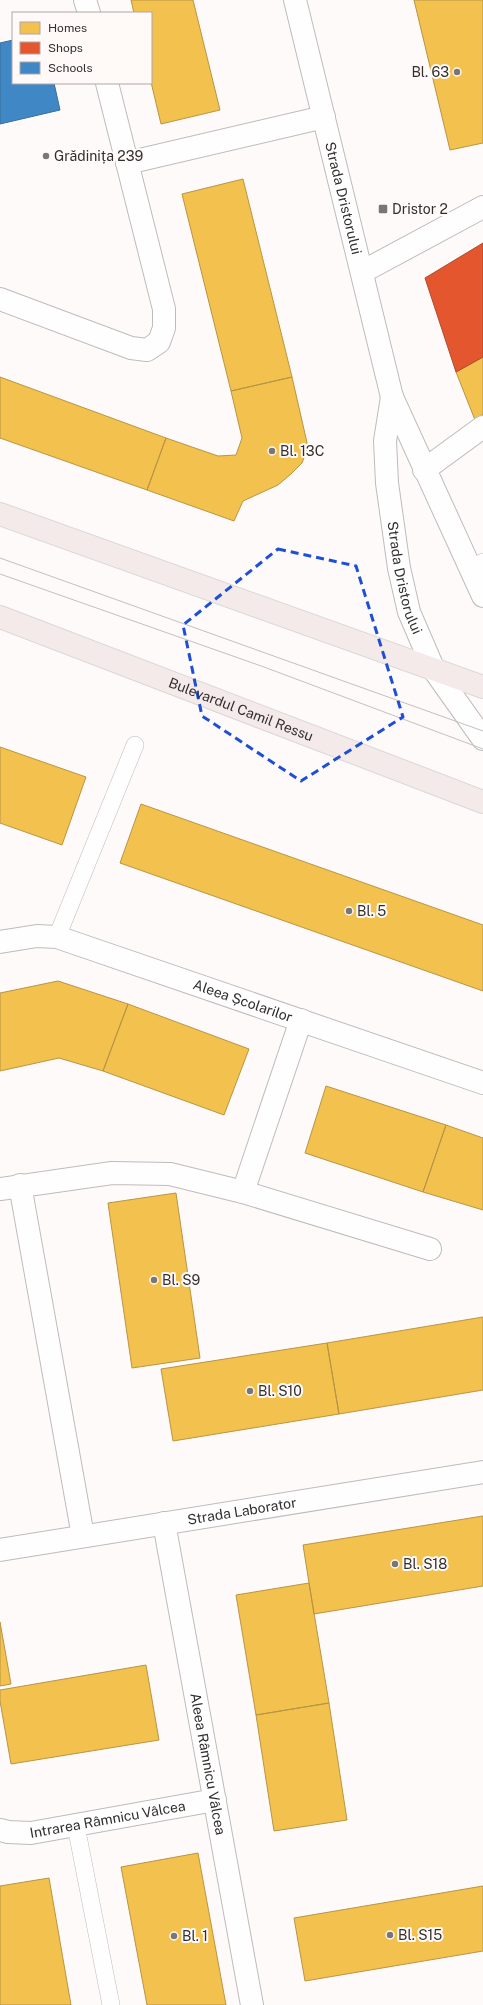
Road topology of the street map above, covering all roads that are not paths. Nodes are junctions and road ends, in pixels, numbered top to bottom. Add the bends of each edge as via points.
1 (85, 0) edge
2 (295, 0) edge
3 (89, 12) edge
4 (107, 84) edge
5 (324, 117) junction
6 (127, 163) junction
7 (483, 207) edge
8 (362, 272) junction
9 (0, 299) edge
10 (392, 397) junction
11 (483, 427) edge
12 (424, 470) junction
13 (0, 514) edge
14 (477, 566) edge
15 (483, 596) edge
16 (0, 617) edge
17 (434, 670) junction
18 (483, 687) edge
19 (483, 740) edge
20 (136, 745) dead end
21 (483, 802) edge
22 (57, 937) junction
23 (0, 942) edge
24 (301, 1020) junction
25 (483, 1083) edge
26 (10, 1187) edge
27 (243, 1192) junction
28 (430, 1249) dead end
29 (483, 1472) edge
30 (164, 1523) junction
31 (83, 1536) junction
32 (0, 1550) edge
33 (215, 1800) junction
34 (76, 1826) junction
35 (0, 1830) edge
36 (111, 2005) edge
37 (252, 2005) edge

1 - 3 street
2 - 5 street, Strada Dristorului
4 - 6 street
5 - 6 street
5 - 8 street, Strada Dristorului
6 - 9 street via 164,309 164,328 159,342 147,350 131,348
7 - 8 street
8 - 10 street, Strada Dristorului
10 - 12 street, Strada Dristorului
10 - 17 street, Strada Dristorului via 385,440 386,476 399,568 409,612
11 - 12 street
12 - 14 street, Strada Dristorului
13 - 17 main road
14 - 15 street, Strada Dristorului
16 - 21 main road, Bulevardul Camil Ressu
17 - 18 main road
17 - 19 street, Strada Dristorului
20 - 22 lane
22 - 23 street, Aleea Școlarilor via 37,936
22 - 24 street, Aleea Școlarilor
24 - 25 street, Aleea Școlarilor
24 - 27 street
26 - 27 street via 112,1173 170,1174
26 - 31 street
27 - 28 street
29 - 30 street, Strada Laborator
30 - 31 street, Strada Laborator
30 - 33 street, Aleea Râmnicu Vâlcea
31 - 32 street, Strada Laborator
33 - 34 street, Intrarea Râmnicu Vâlcea
33 - 37 street, Aleea Râmnicu Vâlcea
34 - 35 street, Intrarea Râmnicu Vâlcea via 31,1833
34 - 36 lane

